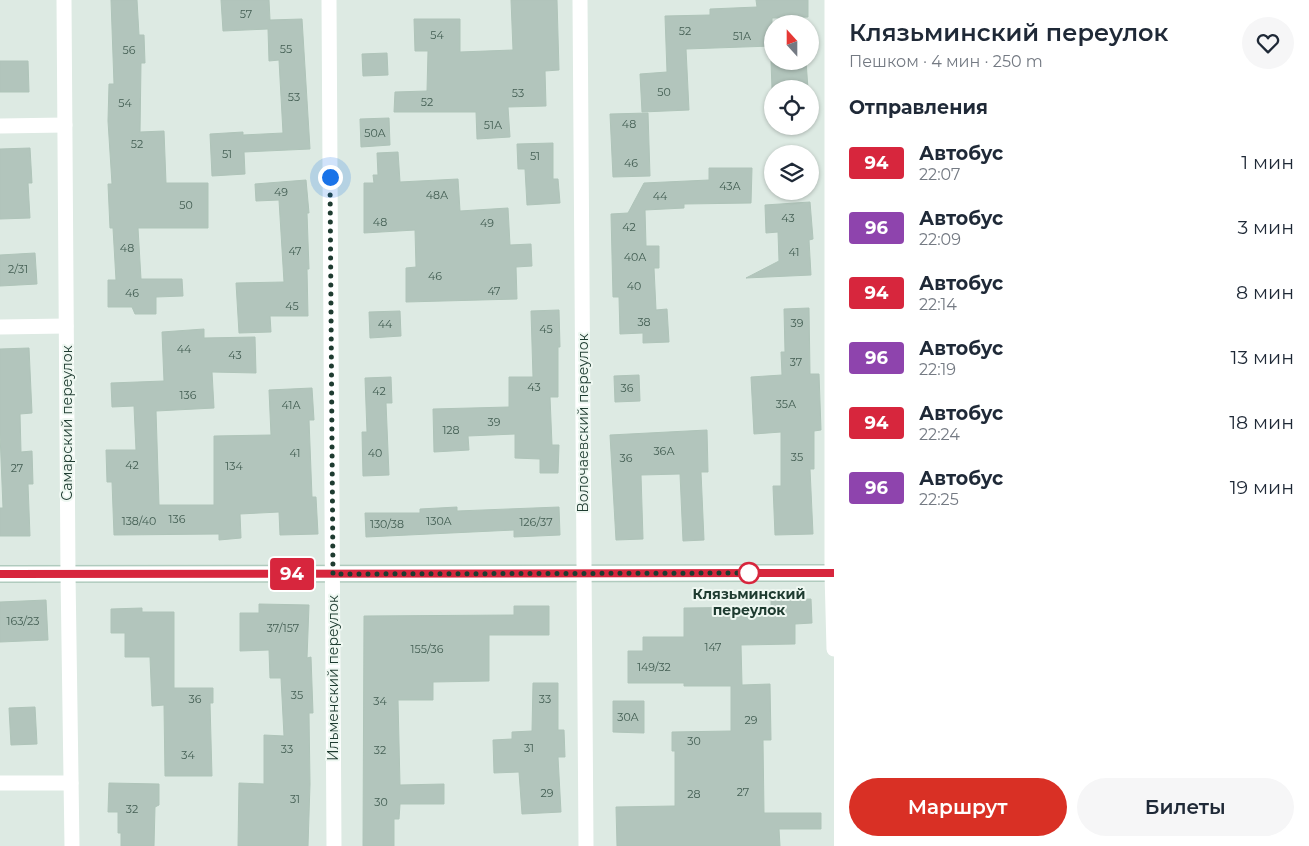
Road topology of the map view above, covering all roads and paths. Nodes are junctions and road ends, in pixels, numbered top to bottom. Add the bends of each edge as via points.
1 (64, 0) edge
2 (329, 0) edge
3 (580, 0) edge
4 (832, 0) edge
5 (64, 125) junction
6 (0, 126) edge
7 (66, 326) junction
8 (0, 327) edge
9 (584, 573) junction
10 (833, 573) edge
11 (0, 574) edge
12 (68, 574) junction
13 (333, 574) junction
14 (834, 649) edge
15 (0, 783) edge
16 (71, 783) junction
17 (72, 846) edge
18 (334, 846) edge
19 (586, 846) edge

1 - 5 street, Самарский переулок
2 - 13 street, Ильменский переулок
3 - 9 street, Волочаевский переулок
4 - 10 street
5 - 6 street
5 - 7 street, Самарский переулок
7 - 8 street
7 - 12 street, Самарский переулок
9 - 10 street
9 - 13 street
9 - 19 street, Волочаевский переулок
10 - 14 street
11 - 12 street
12 - 13 street
12 - 16 street, Самарский переулок
13 - 18 street, Ильменский переулок
15 - 16 street
16 - 17 street, Самарский переулок

